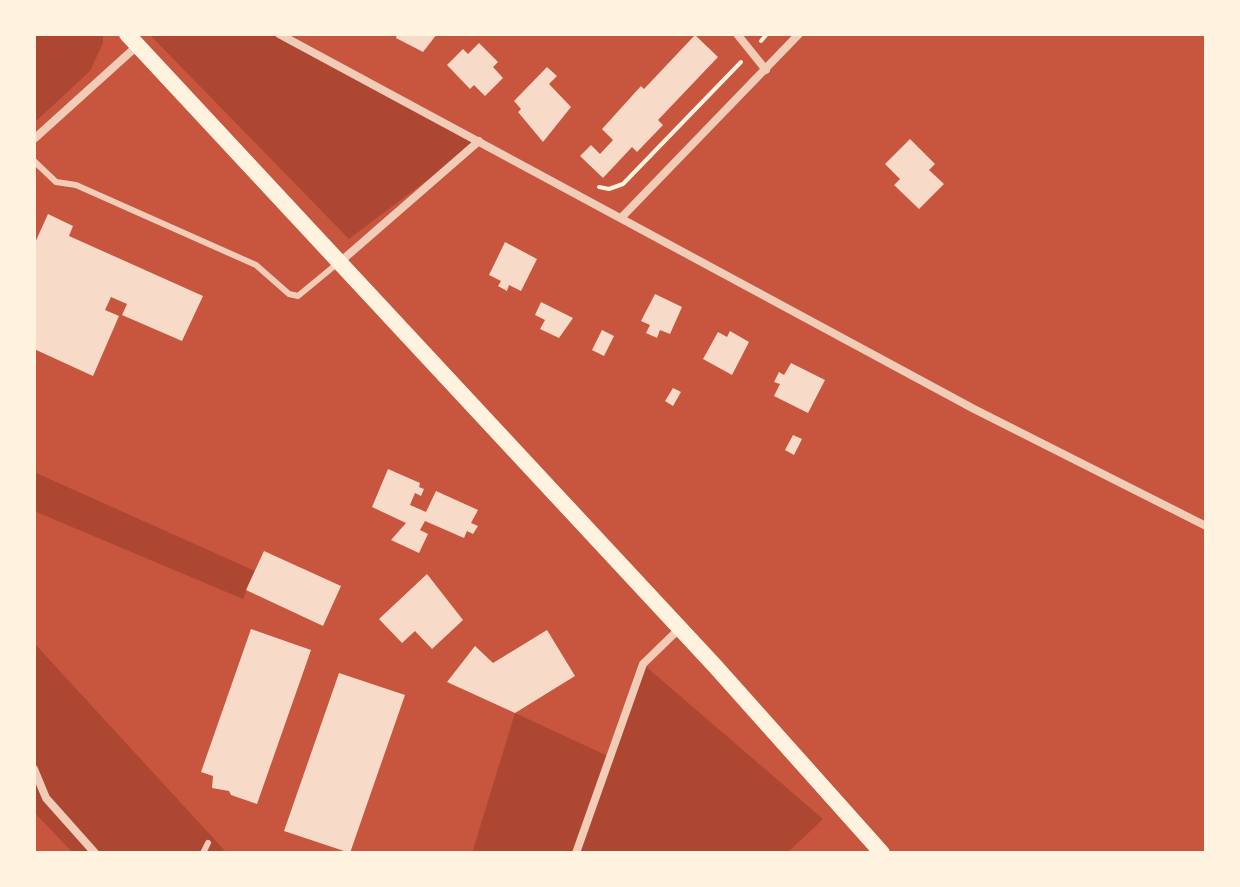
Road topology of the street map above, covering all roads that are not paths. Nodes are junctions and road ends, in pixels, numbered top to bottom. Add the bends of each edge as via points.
1 (279, 34) edge
2 (737, 34) edge
3 (799, 34) edge
4 (132, 40) edge
5 (766, 70) junction
6 (34, 139) edge
7 (479, 141) junction
8 (34, 161) edge
9 (621, 218) junction
10 (340, 262) junction
11 (1206, 526) edge
12 (680, 628) junction
13 (34, 769) edge
14 (208, 843) dead end
15 (875, 850) edge
16 (95, 853) edge
17 (203, 853) edge
18 (576, 853) edge

1 - 7 street
2 - 5 street
3 - 5 street
4 - 6 street
4 - 10 main road
5 - 9 street
7 - 9 street
7 - 10 street
8 - 10 lane via 56,182 76,185 256,265 289,294 298,296
9 - 11 street via 974,409
10 - 12 main road
12 - 15 main road
12 - 18 street via 643,664
13 - 16 street via 46,798
14 - 17 lane

